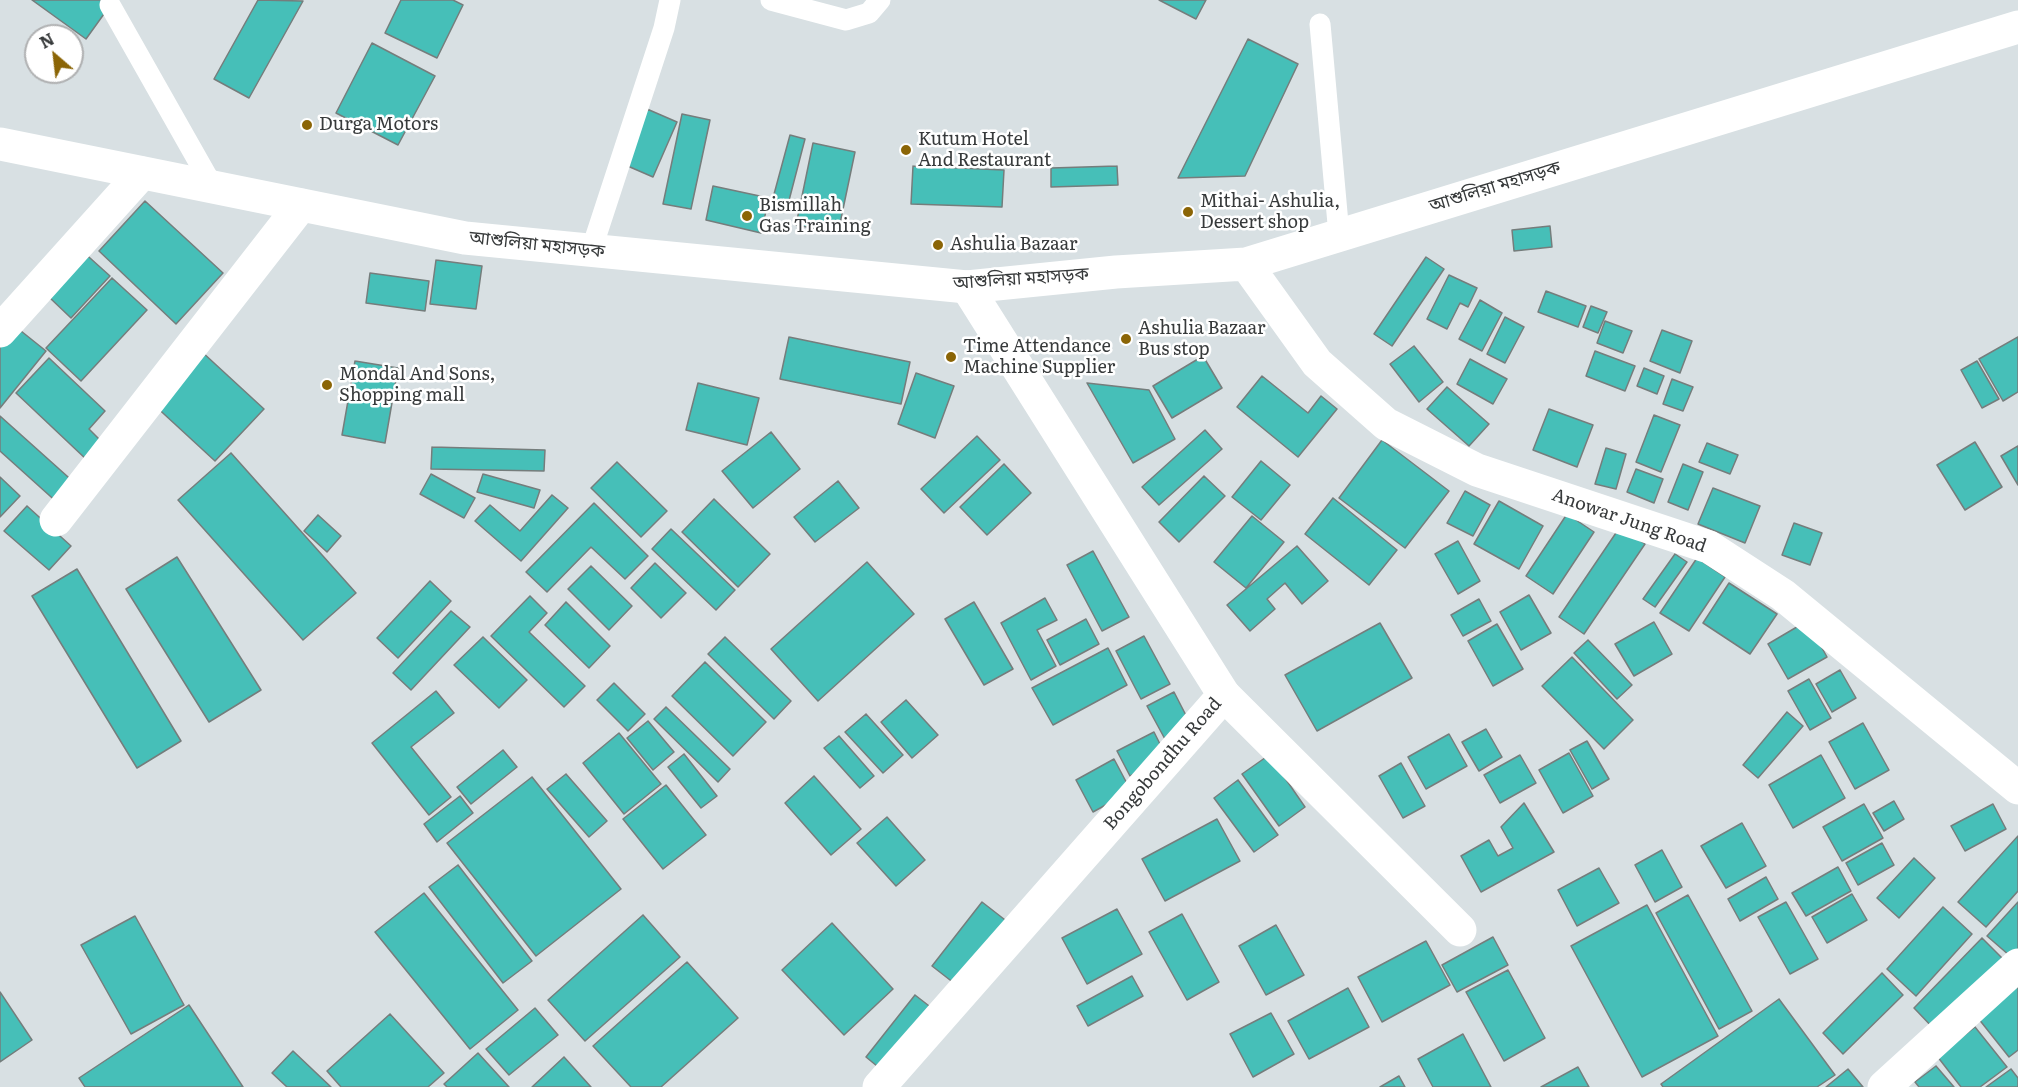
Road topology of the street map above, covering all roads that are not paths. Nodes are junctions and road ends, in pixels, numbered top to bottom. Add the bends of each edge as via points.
1 (670, 0) edge
2 (771, 0) edge
3 (880, 0) edge
4 (110, 5) dead end
5 (1320, 24) dead end
6 (2018, 27) edge
7 (0, 144) edge
8 (142, 173) junction
9 (213, 187) junction
10 (300, 205) junction
11 (1339, 235) junction
12 (591, 251) junction
13 (1246, 264) junction
14 (967, 287) junction
15 (0, 331) edge
16 (56, 520) dead end
17 (1224, 695) junction
18 (2018, 788) edge
19 (1460, 930) dead end
20 (2018, 965) edge
21 (1898, 1082) edge
22 (879, 1087) edge

1 - 12 lane
2 - 3 lane via 846,20 869,13
4 - 9 lane
5 - 11 lane
6 - 11 main road, আশুলিয়া মহাসড়ক
7 - 8 main road, আশুলিয়া মহাসড়ক
8 - 9 main road, আশুলিয়া মহাসড়ক
8 - 15 main road
9 - 10 main road, আশুলিয়া মহাসড়ক
10 - 12 main road, আশুলিয়া মহাসড়ক via 465,238
10 - 16 main road
11 - 13 main road, আশুলিয়া মহাসড়ক
12 - 14 main road, আশুলিয়া মহাসড়ক
13 - 14 main road, আশুলিয়া মহাসড়ক
13 - 18 main road, Anowar Jung Road via 1317,363 1386,424 1477,470 1709,547 1783,595
14 - 17 main road, Bongobondhu Road
17 - 19 main road
17 - 22 main road, Bongobondhu Road
20 - 21 main road

